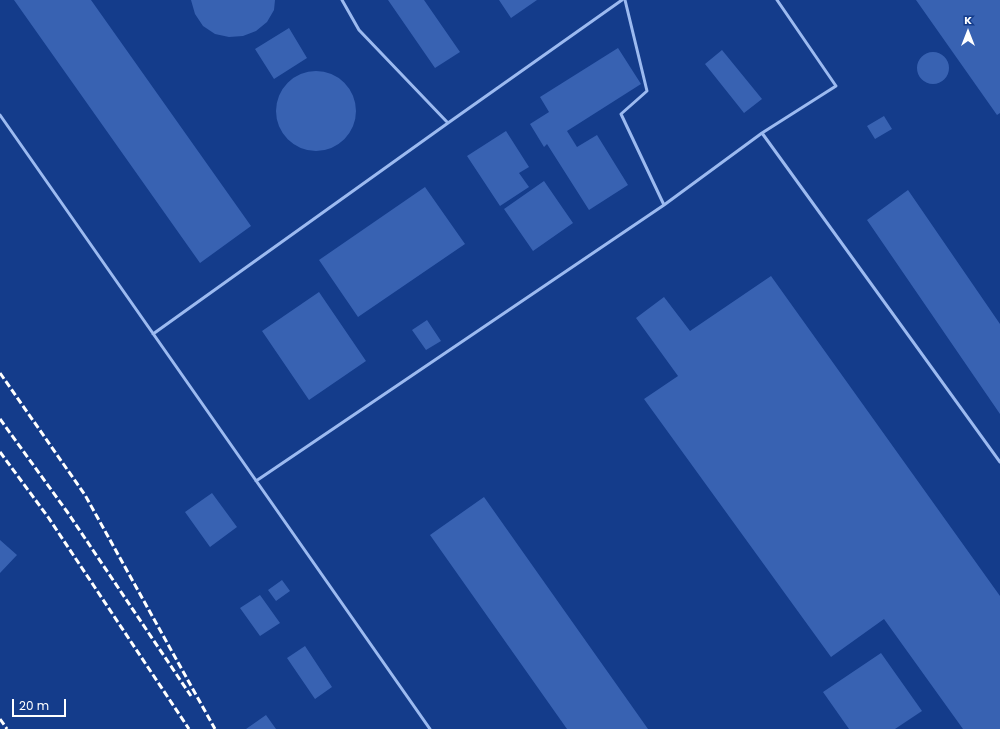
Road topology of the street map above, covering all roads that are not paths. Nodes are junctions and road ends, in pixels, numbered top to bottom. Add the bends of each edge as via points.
1 (342, 0) edge
2 (622, 0) edge
3 (625, 0) edge
4 (777, 0) edge
5 (0, 115) edge
6 (448, 122) junction
7 (762, 133) junction
8 (664, 205) junction
9 (153, 334) junction
10 (1000, 462) edge
11 (256, 481) junction
12 (430, 729) edge

1 - 6 lane via 359,30
2 - 6 lane
3 - 8 lane via 647,91 620,114
4 - 7 lane via 836,86
5 - 9 lane
6 - 9 lane
7 - 8 lane
7 - 10 lane
8 - 11 lane
9 - 11 lane
11 - 12 lane

